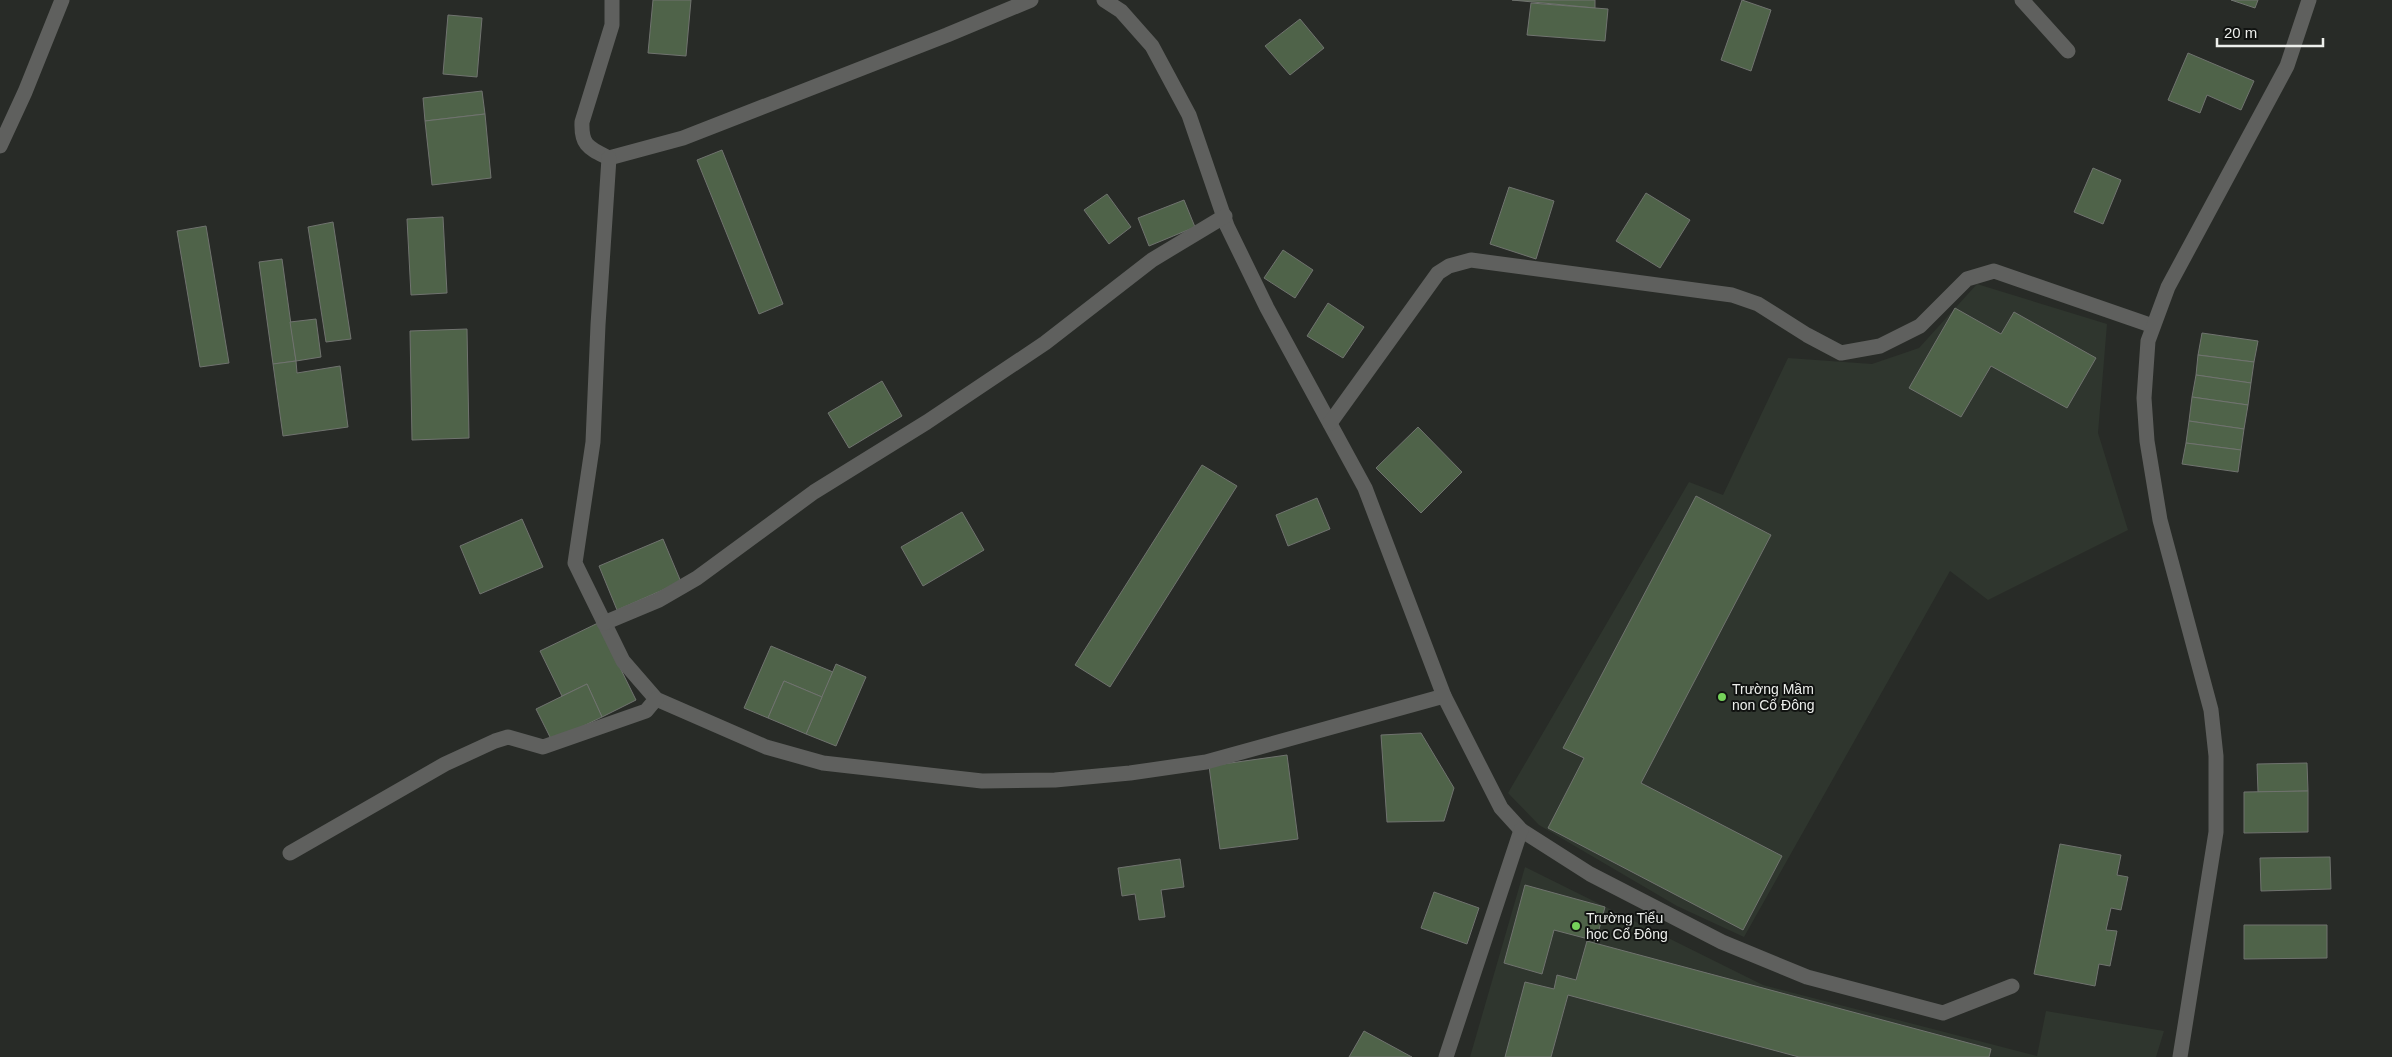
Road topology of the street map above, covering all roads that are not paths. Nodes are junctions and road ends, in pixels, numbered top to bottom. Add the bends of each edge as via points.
1 (62, 0) edge
2 (612, 0) edge
3 (1030, 0) edge
4 (1104, 0) edge
5 (2022, 0) edge
6 (2309, 0) edge
7 (2068, 51) dead end
8 (0, 146) edge
9 (609, 158) junction
10 (1225, 216) junction
11 (2154, 326) junction
12 (1330, 423) junction
13 (604, 623) junction
14 (1444, 696) junction
15 (656, 698) junction
16 (1521, 830) junction
17 (290, 853) dead end
18 (2012, 986) dead end
19 (1446, 1057) edge
20 (2180, 1057) edge

1 - 8 street
2 - 9 street via 612,25 581,134 589,148
3 - 9 street via 683,138
4 - 10 street via 1121,11 1152,46 1189,115
5 - 7 street
6 - 11 street via 2287,66 2168,287
9 - 13 street via 593,442 576,563
10 - 12 street via 1267,308
10 - 13 street via 1152,260 1045,344 814,492 698,578 659,600
11 - 12 street via 1994,271 1967,279 1920,326 1880,346 1841,353 1758,304 1732,295 1471,260 1438,273
11 - 20 street via 2148,341 2144,398 2147,441 2160,520 2211,710 2216,756 2216,832
12 - 14 street via 1365,488
13 - 15 street via 623,661
14 - 15 street via 1206,762 1055,780 982,781 823,763 766,747
14 - 16 street via 1501,808
15 - 17 street via 646,711 543,747 508,737 495,741 445,764
16 - 18 street via 1590,874 1722,942 1807,977 1943,1013
16 - 19 street

